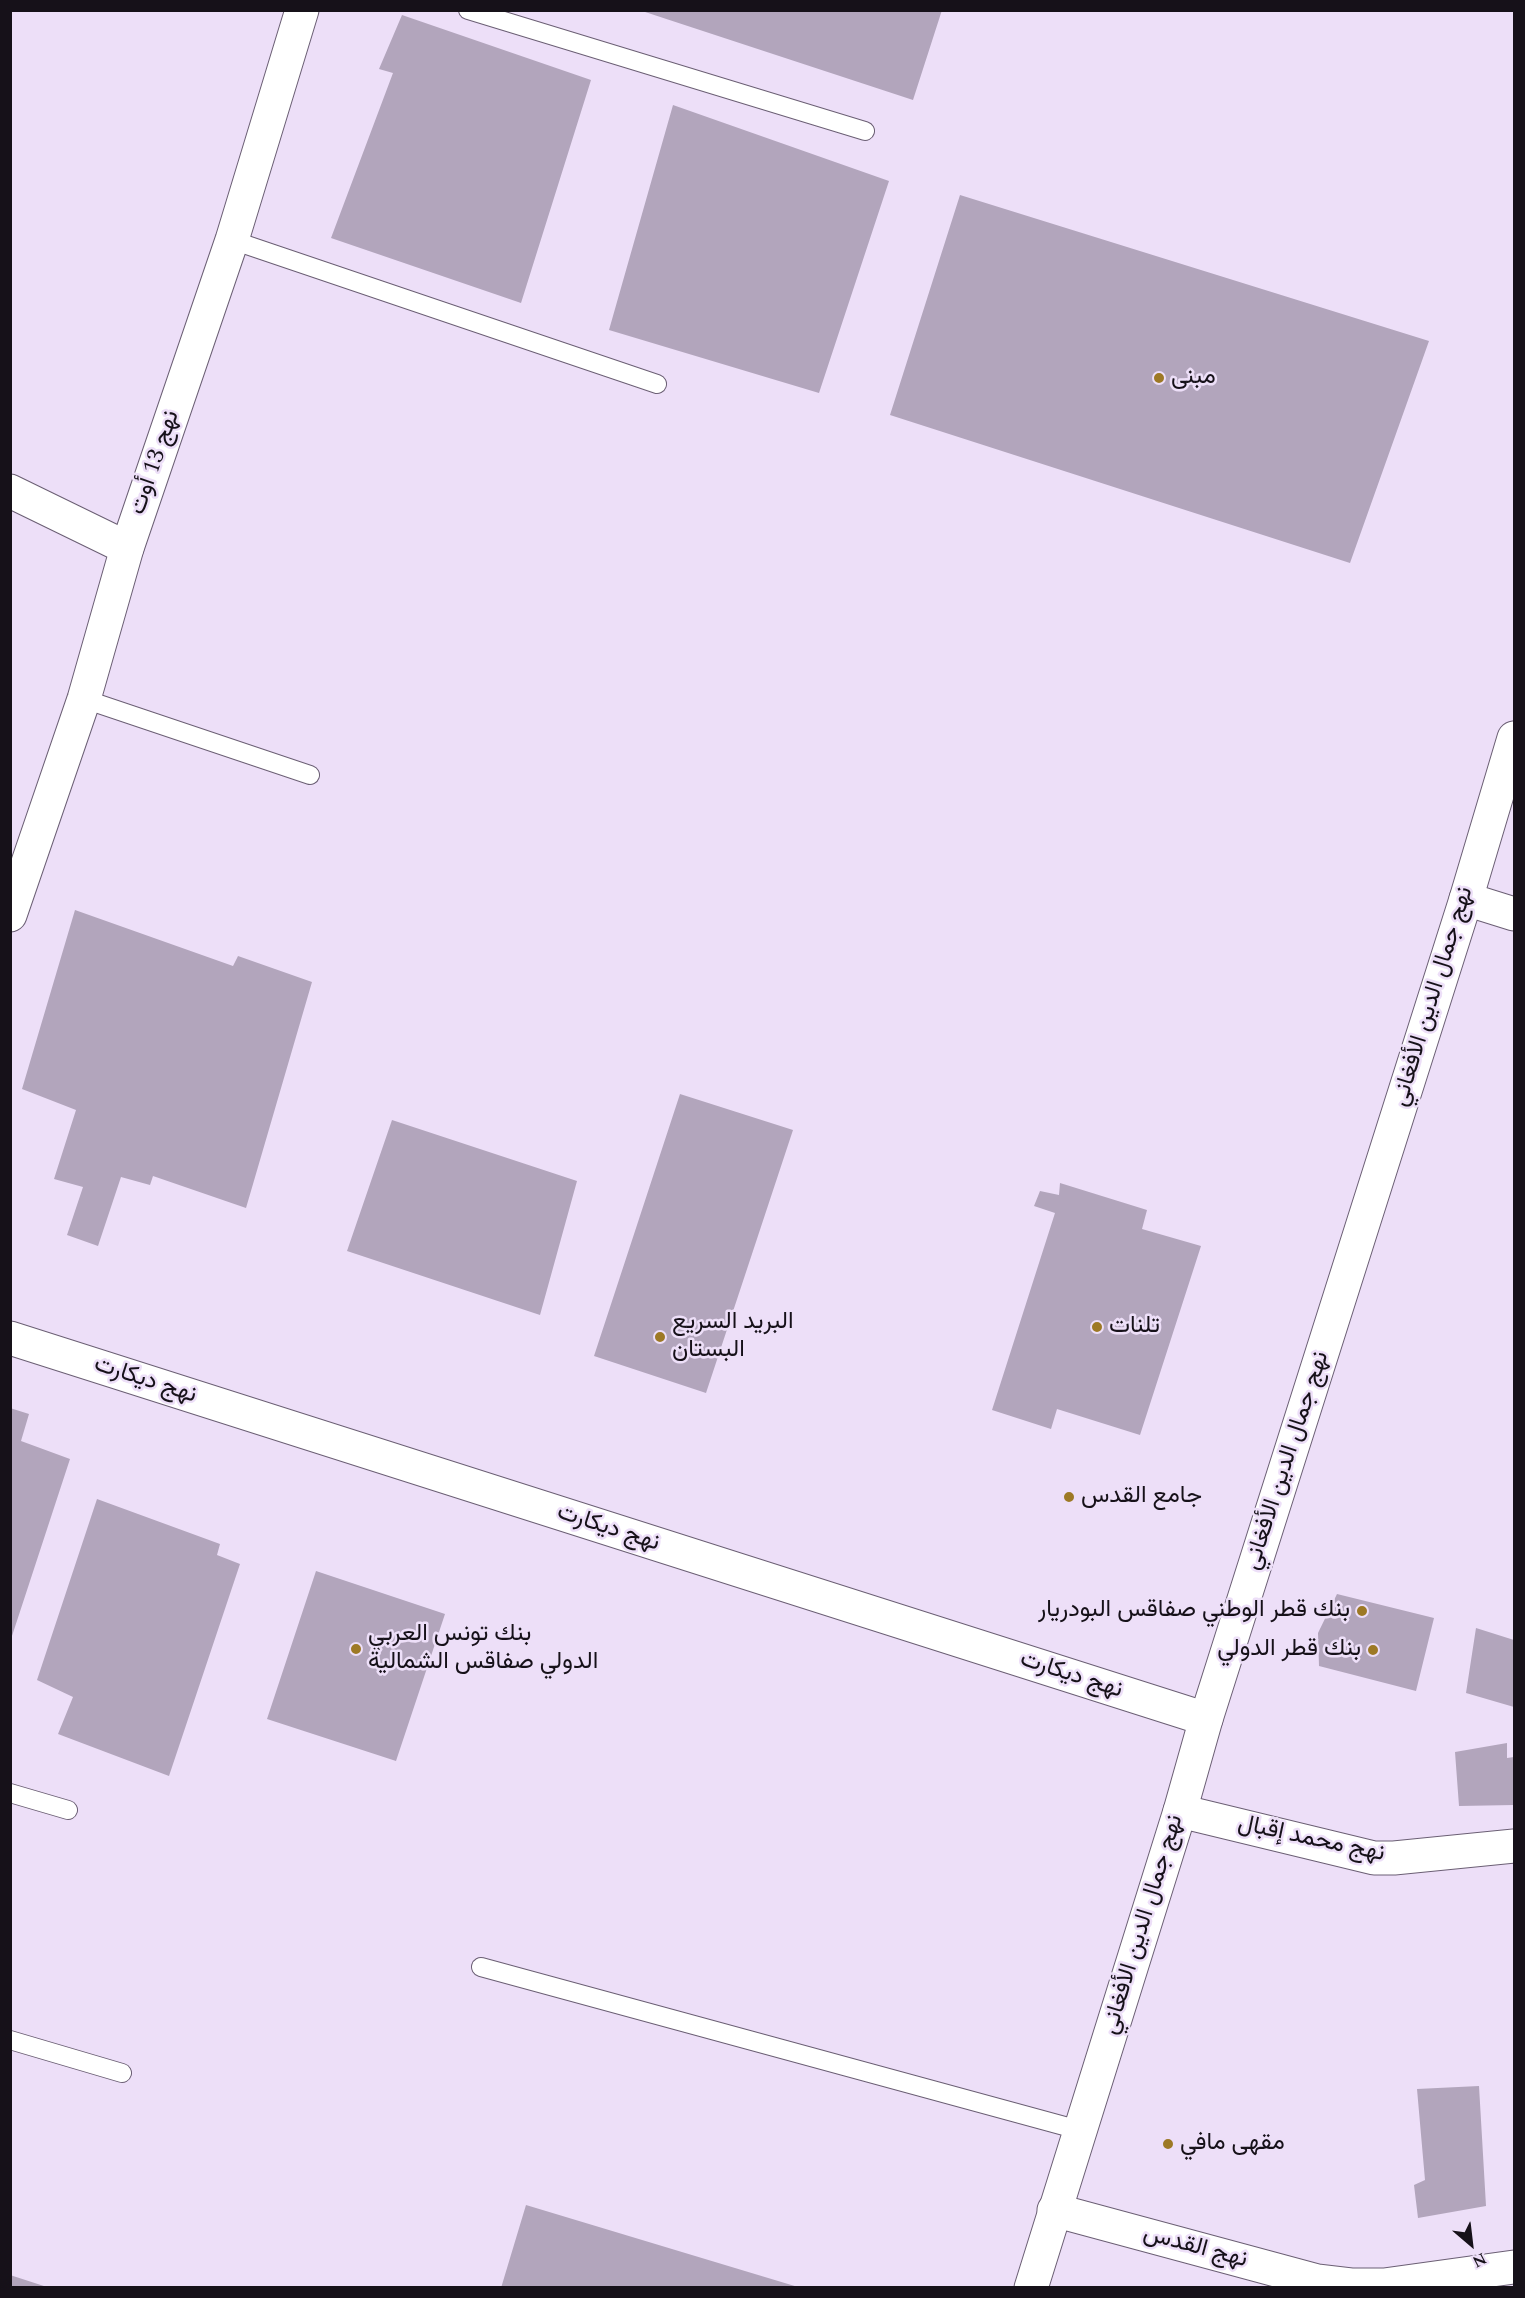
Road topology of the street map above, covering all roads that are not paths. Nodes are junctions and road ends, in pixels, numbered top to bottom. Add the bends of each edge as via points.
1 (302, 10) edge
2 (468, 10) edge
3 (865, 131) dead end
4 (232, 240) junction
5 (657, 384) dead end
6 (10, 491) edge
7 (127, 548) junction
8 (84, 699) junction
9 (1515, 738) edge
10 (310, 775) dead end
11 (1466, 900) junction
12 (1515, 914) edge
13 (10, 915) edge
14 (10, 1338) edge
15 (1206, 1719) junction
16 (10, 1793) edge
17 (68, 1810) dead end
18 (1180, 1811) junction
19 (1515, 1846) edge
20 (481, 1967) dead end
21 (10, 2040) edge
22 (122, 2073) dead end
23 (1079, 2130) junction
24 (1054, 2210) junction
25 (1515, 2268) edge
26 (1030, 2288) edge

1 - 4 main road, نهج 13 أوت
2 - 3 lane
4 - 5 lane
4 - 7 main road, نهج 13 أوت
6 - 7 main road
7 - 8 main road, نهج 13 أوت
8 - 10 lane
8 - 13 main road, نهج 13 أوت
9 - 11 main road, نهج جمال الدين الأفغاني
11 - 12 main road
11 - 15 main road, نهج جمال الدين الأفغاني
14 - 15 main road, نهج ديكارت
15 - 18 main road, نهج جمال الدين الأفغاني
16 - 17 lane
18 - 19 main road, نهج محمد إقبال via 1374,1858
18 - 23 main road, نهج جمال الدين الأفغاني
20 - 23 lane
21 - 22 lane
23 - 24 main road, نهج جمال الدين الأفغاني
24 - 25 main road, نهج القدس via 1317,2281 1384,2285
24 - 26 main road, نهج جمال الدين الأفغاني

